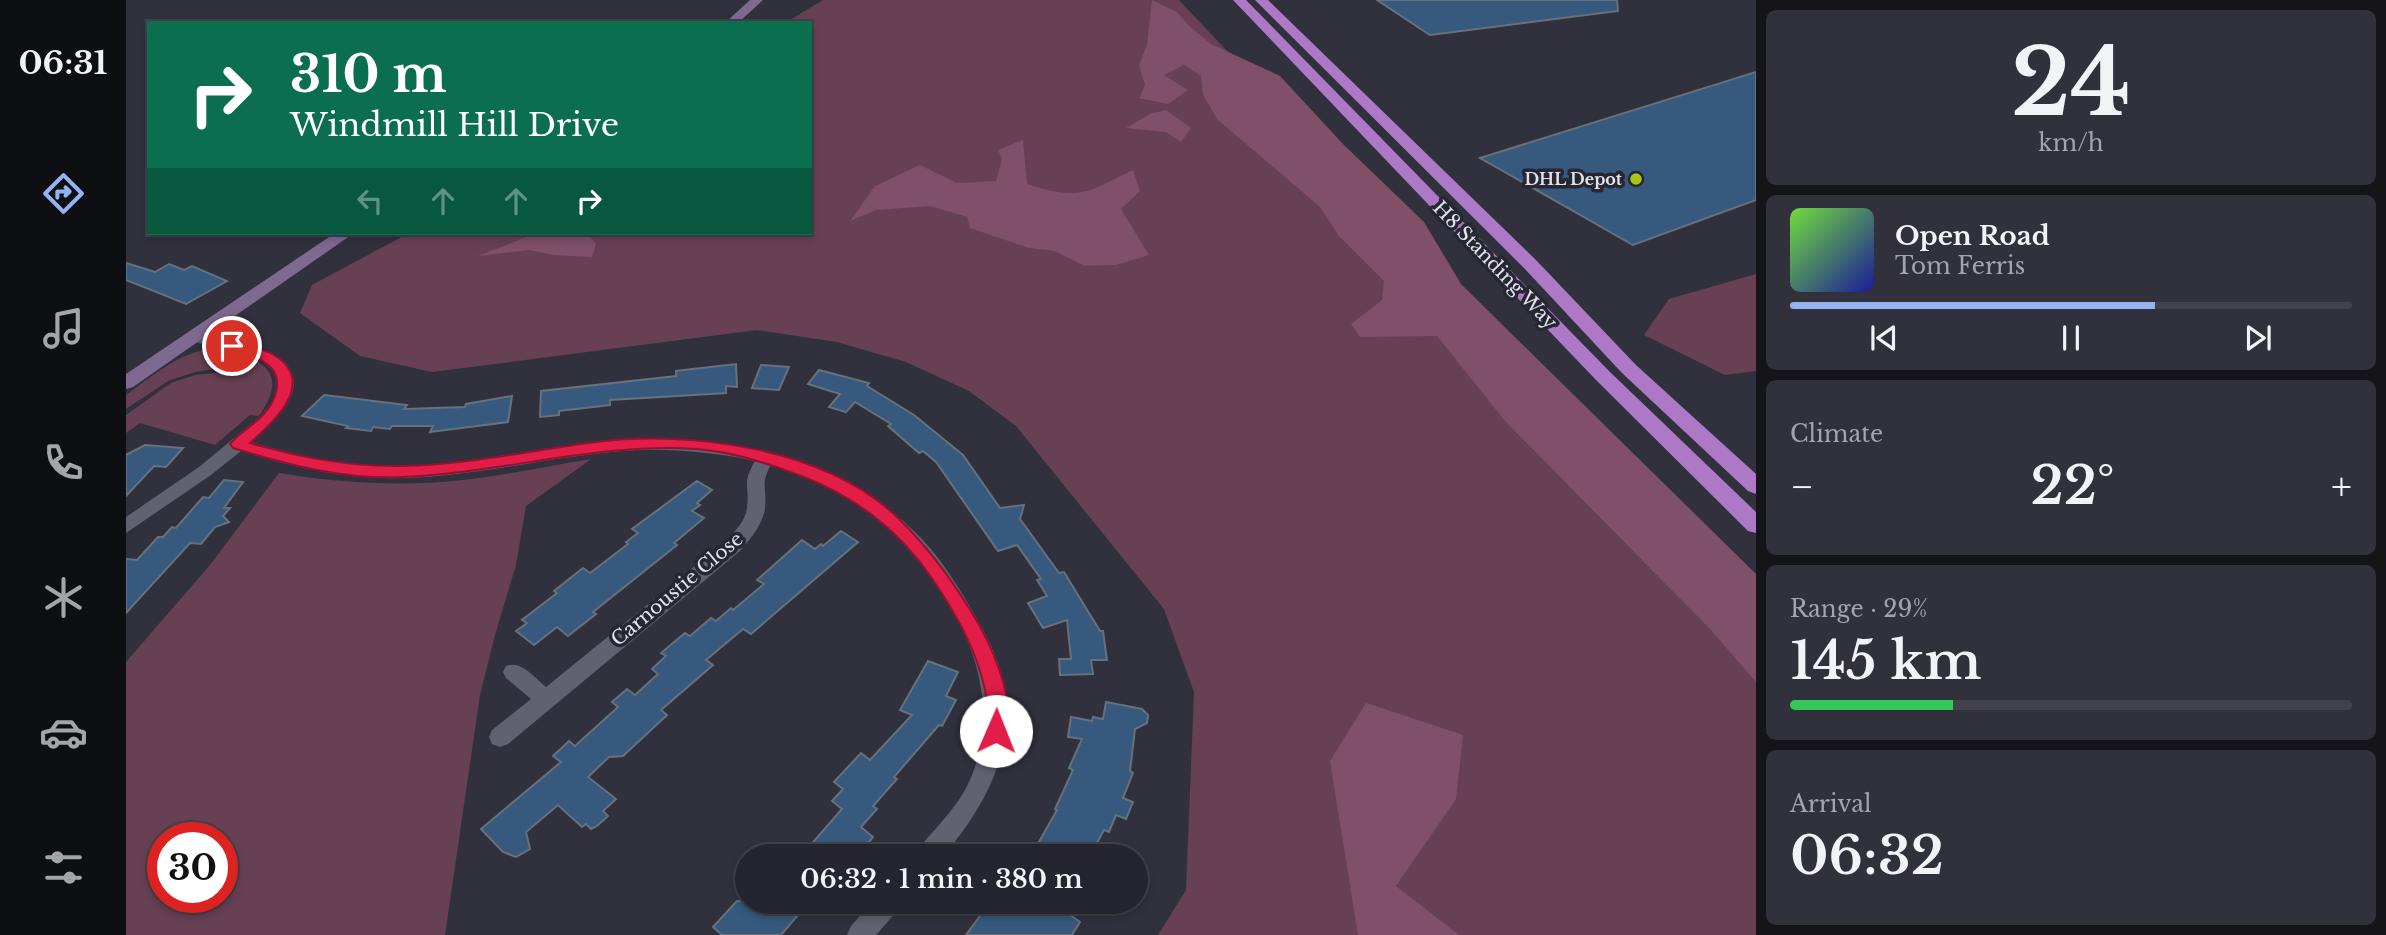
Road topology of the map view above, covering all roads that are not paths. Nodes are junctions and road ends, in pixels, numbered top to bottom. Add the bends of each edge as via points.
1 (757, 0) edge
2 (1240, 0) edge
3 (1261, 0) edge
4 (733, 21) edge
5 (343, 235) edge
6 (194, 337) junction
7 (126, 383) edge
8 (238, 444) junction
9 (767, 456) junction
10 (1756, 486) edge
11 (1756, 525) edge
12 (126, 526) edge
13 (513, 672) dead end
14 (546, 699) junction
15 (500, 737) dead end
16 (937, 844) edge
17 (877, 914) edge
18 (860, 935) edge

1 - 4 main road
2 - 11 highway, H8 Standing Way via 1645,419
3 - 10 highway, H8 Standing Way via 1530,264 1629,369
5 - 6 main road
6 - 7 main road
6 - 8 street via 251,351 281,369 286,384 282,401
8 - 9 street via 323,467 400,472 644,444 699,444
8 - 12 street
9 - 14 street, Carnoustie Close via 754,478 756,509 749,527 733,546
9 - 16 street via 832,482 890,519 936,570 987,659 996,694 996,731 986,768 970,804
13 - 14 street
14 - 15 street, Carnoustie Close
17 - 18 street

